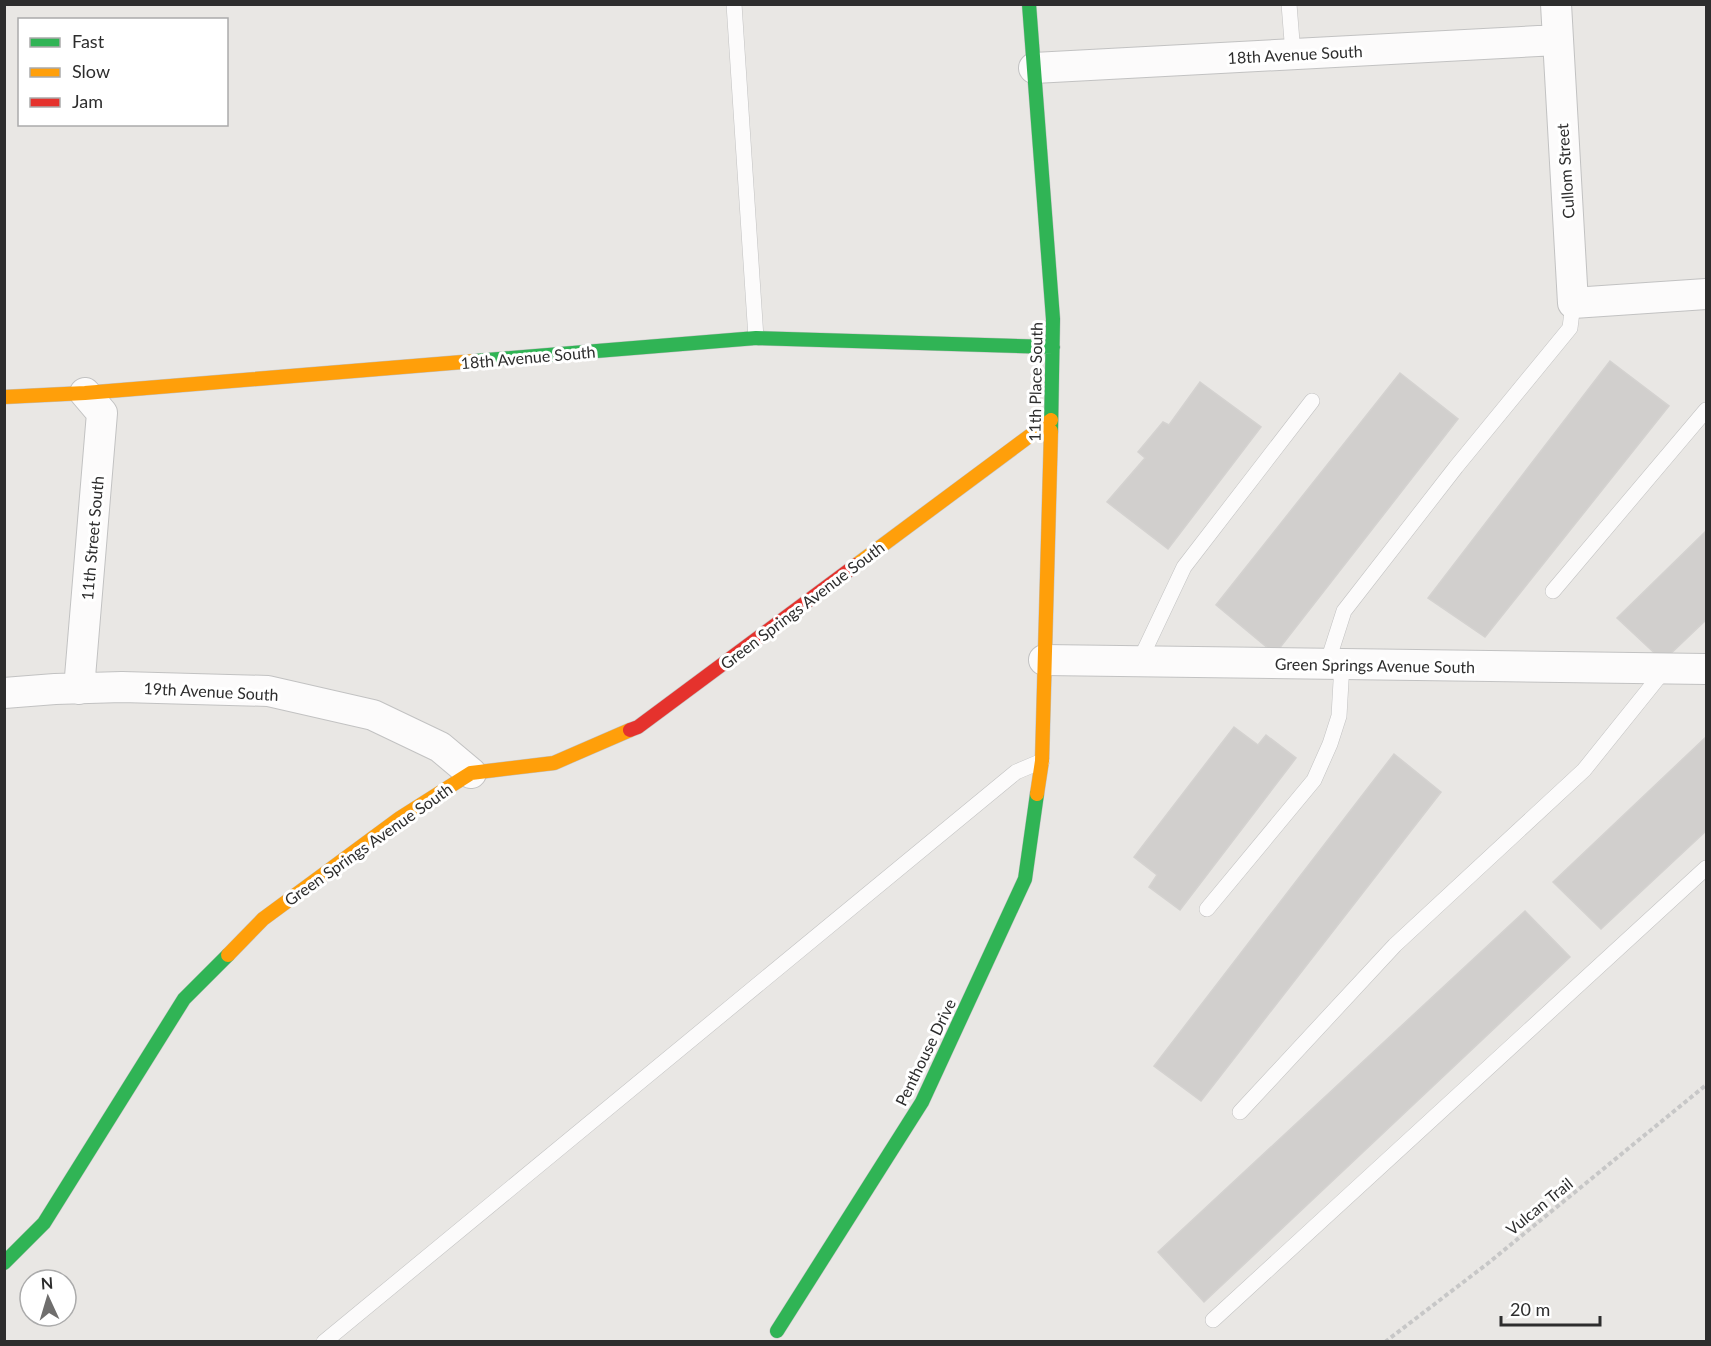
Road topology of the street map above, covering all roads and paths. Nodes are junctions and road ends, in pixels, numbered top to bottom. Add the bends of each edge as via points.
1 (734, 4) edge
2 (1029, 4) edge
3 (1289, 4) edge
4 (1556, 4) edge
5 (1557, 40) junction
6 (1293, 54) junction
7 (1034, 69) junction
8 (1707, 294) edge
9 (1573, 303) junction
10 (756, 338) junction
11 (1053, 347) junction
12 (85, 393) junction
13 (4, 397) edge
14 (1312, 401) dead end
15 (1707, 410) edge
16 (1051, 420) junction
17 (1553, 591) dead end
18 (1044, 660) junction
19 (1139, 662) junction
20 (1335, 664) junction
21 (1665, 668) junction
22 (1707, 669) edge
23 (79, 689) junction
24 (4, 693) edge
25 (1042, 761) junction
26 (471, 773) junction
27 (1707, 868) edge
28 (1207, 909) dead end
29 (1707, 1085) edge
30 (1240, 1112) dead end
31 (4, 1263) edge
32 (1213, 1320) dead end
33 (777, 1331) dead end
34 (324, 1341) edge
35 (1385, 1341) edge

1 - 10 lane
2 - 7 street, 11th Place South
3 - 6 lane
4 - 5 street, Cullom Street
5 - 6 street, 18th Avenue South
5 - 9 street, Cullom Street
6 - 7 street, 18th Avenue South
7 - 11 street, 11th Place South
8 - 9 street
9 - 20 lane via 1569,328 1344,611
10 - 11 street, 18th Avenue South
10 - 12 street, 18th Avenue South
11 - 16 street, 11th Place South
12 - 13 street, 18th Avenue South
12 - 23 street, 11th Street South via 102,413
14 - 19 lane via 1184,567
15 - 17 lane
16 - 18 street, 11th Place South
16 - 26 street, Green Springs Avenue South via 638,727 554,763
18 - 19 street, Green Springs Avenue South
18 - 25 street, 11th Place South
19 - 20 street, Green Springs Avenue South
20 - 21 street, Green Springs Avenue South
20 - 28 lane via 1339,716 1314,780
21 - 22 street, Green Springs Avenue South
21 - 30 lane via 1584,770 1395,945
23 - 24 street, 19th Avenue South
23 - 26 street, 19th Avenue South via 268,691 373,715 440,747
25 - 33 street, Penthouse Drive via 1025,879 1011,911 921,1102
25 - 34 lane via 1016,772
26 - 31 street, Green Springs Avenue South via 400,818 263,919 184,999 44,1223
27 - 32 lane
29 - 35 path, Vulcan Trail via 1496,1257

